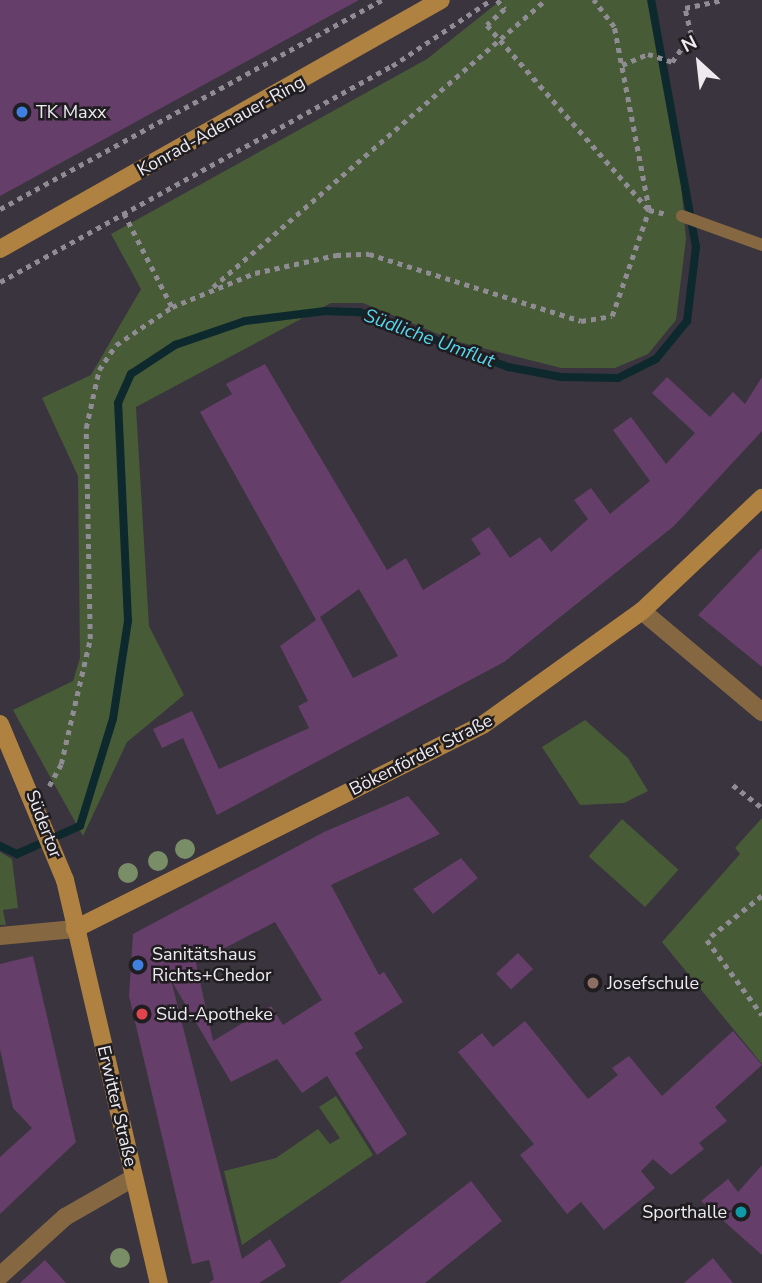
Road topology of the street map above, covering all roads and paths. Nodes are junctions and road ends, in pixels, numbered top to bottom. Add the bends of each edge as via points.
1 (382, 0) edge
2 (494, 0) edge
3 (546, 0) edge
4 (594, 0) edge
5 (722, 0) edge
6 (435, 2) edge
7 (499, 38) junction
8 (622, 65) junction
9 (0, 209) edge
10 (649, 210) junction
11 (124, 213) junction
12 (682, 216) dead end
13 (762, 245) edge
14 (0, 249) edge
15 (0, 282) edge
16 (210, 290) junction
17 (172, 307) junction
18 (762, 498) edge
19 (642, 611) junction
20 (762, 712) edge
21 (0, 724) edge
22 (733, 785) dead end
23 (33, 794) junction
24 (762, 808) edge
25 (762, 896) edge
26 (75, 929) junction
27 (0, 936) edge
28 (762, 1015) edge
29 (133, 1178) junction
30 (0, 1276) edge
31 (159, 1283) edge

1 - 9 path
2 - 7 path via 505,9 487,25
2 - 11 path via 448,33
3 - 7 path
4 - 8 path via 614,27
5 - 8 path via 685,8 691,35 672,62 648,54
6 - 14 street, Konrad-Adenauer-Ring
7 - 10 path
7 - 16 path
8 - 10 path
10 - 16 path via 621,302 601,322 581,321 369,254 304,260
11 - 15 path
11 - 17 path
12 - 13 lane via 698,218
16 - 17 path
17 - 23 path via 116,345 90,393 90,639 61,764 48,787
18 - 19 street, Bökenförder Straße
19 - 20 street
19 - 26 street, Bökenförder Straße via 484,724
21 - 23 street, Südertor
22 - 24 path
23 - 26 street, Südertor via 65,880
25 - 28 path via 707,940
26 - 27 street
26 - 29 street, Erwitter Straße
29 - 30 street via 65,1216
29 - 31 street, Erwitter Straße

